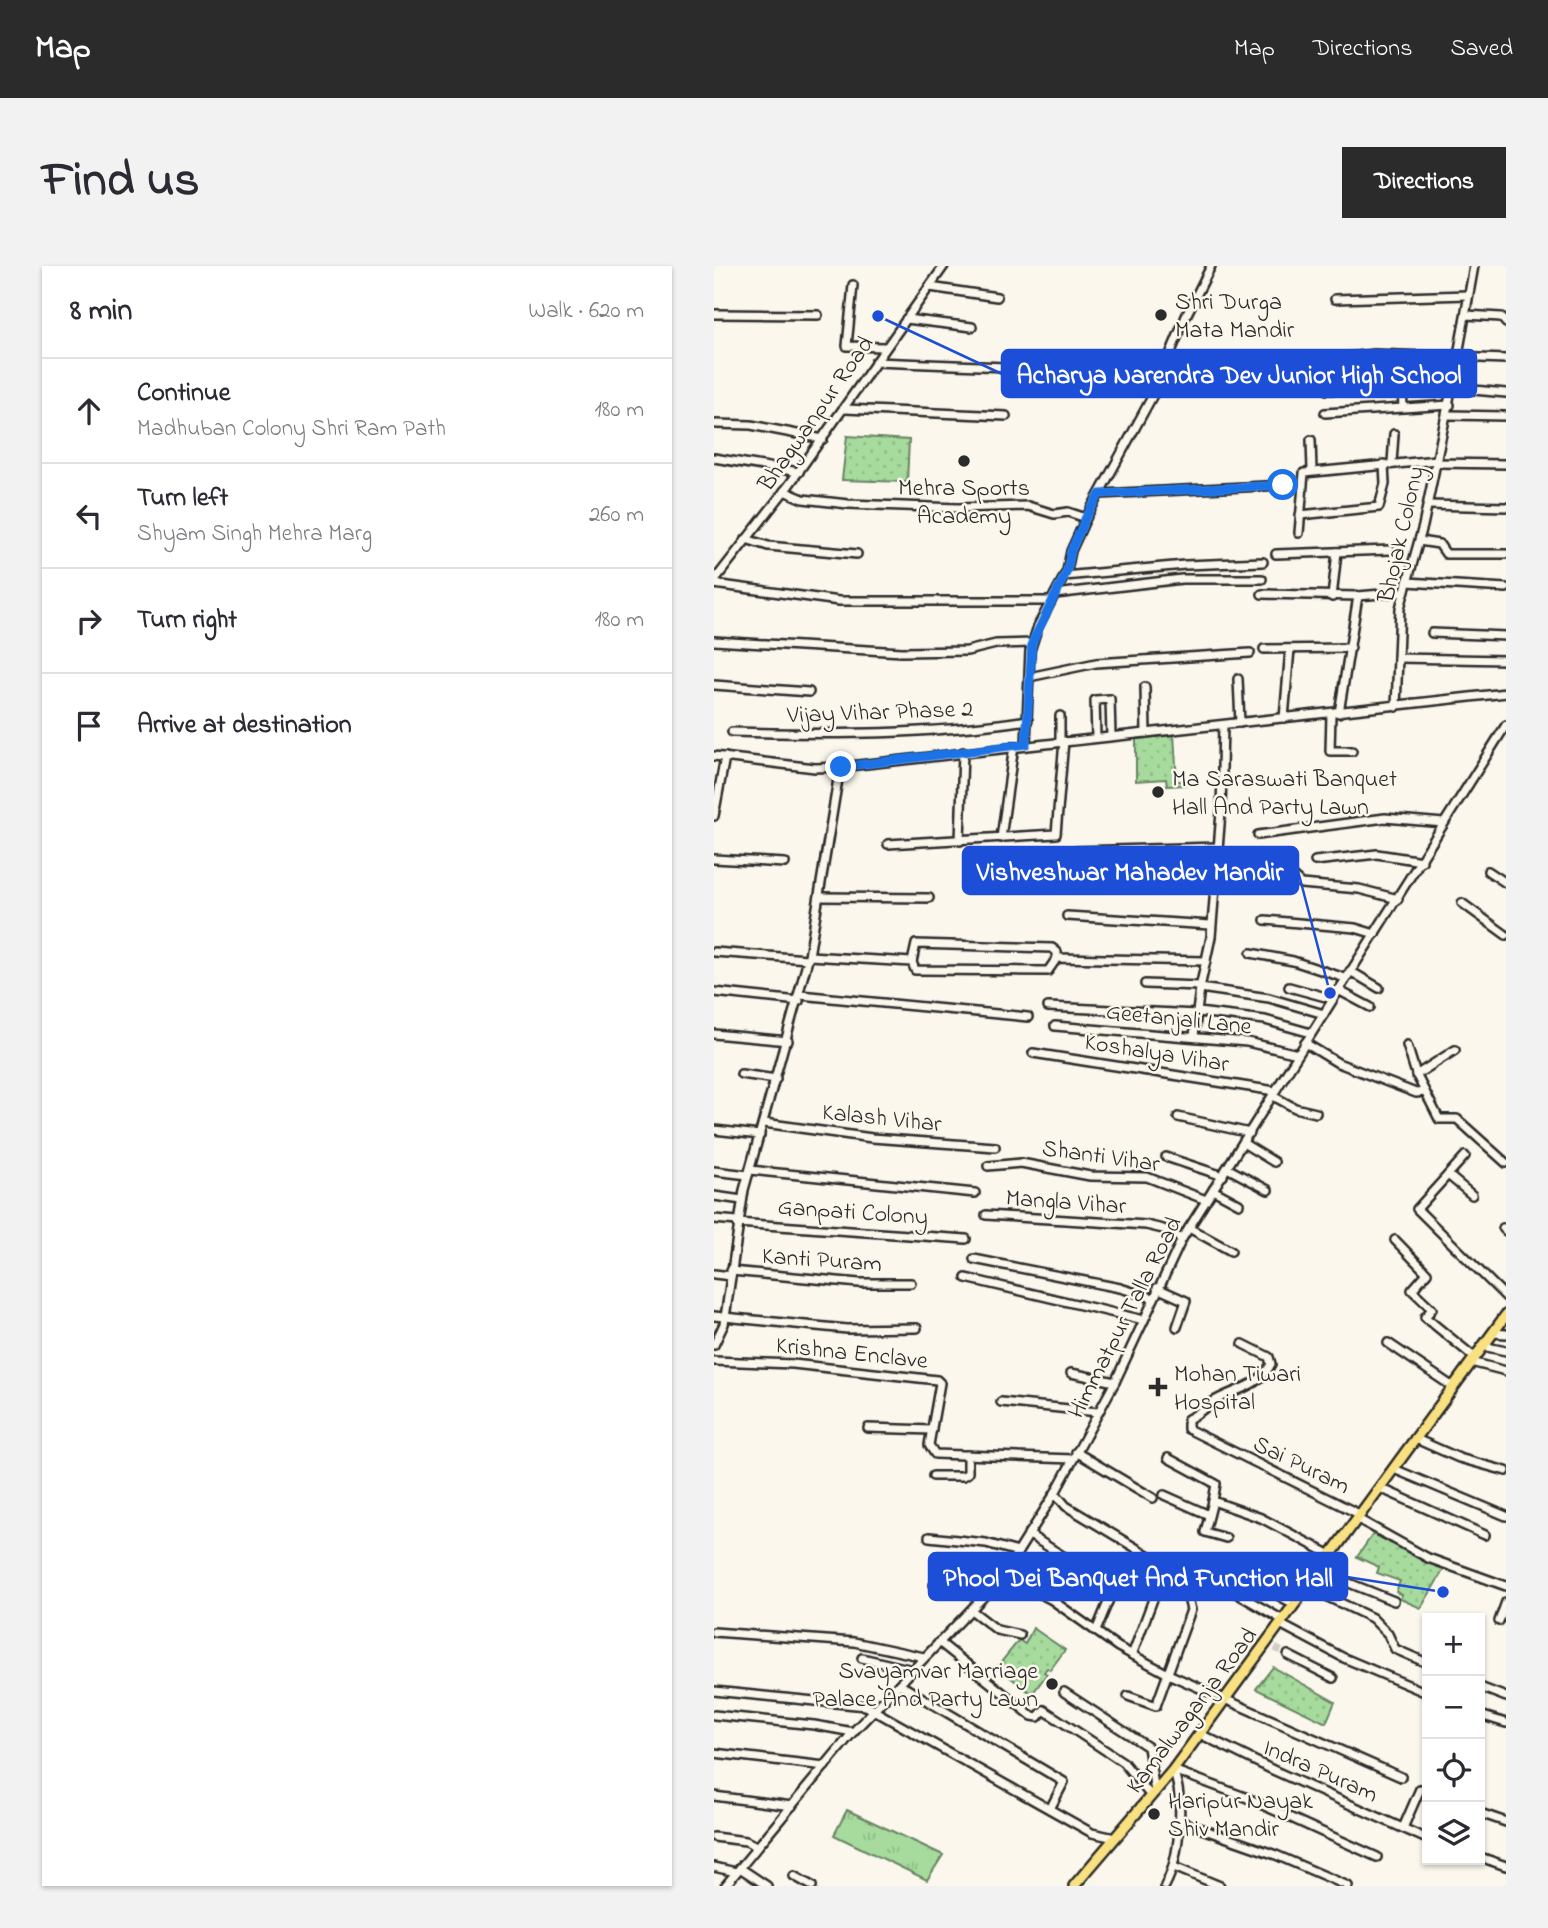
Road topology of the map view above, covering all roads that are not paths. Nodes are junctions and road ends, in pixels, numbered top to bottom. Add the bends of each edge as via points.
1 (944, 266) edge
2 (1212, 266) edge
3 (1474, 266) edge
4 (853, 285) dead end
5 (930, 287) junction
6 (1468, 295) junction
7 (997, 297) dead end
8 (1335, 299) dead end
9 (714, 314) edge
10 (818, 315) dead end
11 (1466, 315) junction
12 (906, 319) junction
13 (1506, 323) edge
14 (972, 327) dead end
15 (885, 347) junction
16 (1458, 355) junction
17 (1506, 359) edge
18 (875, 362) junction
19 (1166, 363) junction
20 (1455, 371) dead end
21 (1161, 373) junction
22 (1452, 388) junction
23 (1326, 390) dead end
24 (1506, 393) edge
25 (1450, 405) junction
26 (1403, 408) junction
27 (845, 409) junction
28 (1325, 413) dead end
29 (1006, 415) dead end
30 (1448, 415) junction
31 (1506, 416) edge
32 (716, 424) dead end
33 (1394, 434) dead end
34 (823, 439) junction
35 (1311, 440) dead end
36 (714, 458) edge
37 (1436, 461) junction
38 (1388, 463) junction
39 (1506, 464) edge
40 (1312, 471) junction
41 (799, 472) junction
42 (1283, 485) dead end
43 (785, 491) junction
44 (1100, 494) junction
45 (1428, 505) junction
46 (1506, 507) edge
47 (1300, 514) junction
48 (1086, 517) junction
49 (1299, 533) dead end
50 (746, 539) junction
51 (1419, 541) junction
52 (1390, 550) dead end
53 (1337, 552) junction
54 (857, 554) dead end
55 (1276, 554) dead end
56 (1506, 554) edge
57 (1263, 562) dead end
58 (1064, 576) junction
59 (1262, 579) dead end
60 (714, 582) edge
61 (1407, 582) junction
62 (1506, 588) edge
63 (1404, 592) junction
64 (1262, 594) dead end
65 (1358, 596) junction
66 (1332, 597) junction
67 (1053, 598) junction
68 (1432, 633) dead end
69 (1506, 636) edge
70 (714, 641) edge
71 (1032, 643) junction
72 (1351, 648) junction
73 (1264, 649) dead end
74 (1290, 649) junction
75 (1250, 653) dead end
76 (1398, 658) junction
77 (1506, 660) edge
78 (1029, 677) junction
79 (1237, 678) dead end
80 (714, 685) edge
81 (1144, 687) dead end
82 (809, 692) dead end
83 (1506, 693) edge
84 (1396, 707) junction
85 (1335, 713) junction
86 (1060, 716) dead end
87 (1284, 718) junction
88 (1028, 720) junction
89 (1240, 723) junction
90 (1223, 725) junction
91 (1506, 725) edge
92 (732, 732) dead end
93 (1146, 733) junction
94 (1111, 736) junction
95 (1097, 738) junction
96 (1062, 741) junction
97 (1026, 744) junction
98 (1014, 746) junction
99 (1352, 751) dead end
100 (963, 752) junction
101 (714, 755) edge
102 (726, 757) junction
103 (841, 767) junction
104 (714, 816) edge
105 (1444, 823) junction
106 (1258, 835) dead end
107 (1000, 838) junction
108 (960, 841) junction
109 (888, 844) dead end
110 (1218, 847) junction
111 (1077, 851) dead end
112 (714, 859) edge
113 (1315, 860) dead end
114 (1422, 861) junction
115 (785, 863) dead end
116 (1488, 871) dead end
117 (1239, 879) dead end
118 (1506, 883) edge
119 (821, 897) junction
120 (929, 898) dead end
121 (1398, 899) junction
122 (1462, 903) dead end
123 (1067, 916) dead end
124 (1265, 920) dead end
125 (1211, 925) junction
126 (1375, 934) junction
127 (1506, 935) edge
128 (714, 952) edge
129 (1251, 953) dead end
130 (809, 957) junction
131 (1057, 958) junction
132 (1206, 961) junction
133 (912, 962) junction
134 (1350, 971) junction
135 (1345, 978) junction
136 (1145, 985) dead end
137 (1200, 987) junction
138 (1289, 987) dead end
139 (1379, 988) dead end
140 (1338, 990) junction
141 (714, 992) edge
142 (799, 998) junction
143 (1333, 999) junction
144 (1048, 1007) dead end
145 (1370, 1007) dead end
146 (1197, 1013) junction
147 (1324, 1014) junction
148 (1028, 1017) dead end
149 (1055, 1026) dead end
150 (1311, 1033) junction
151 (714, 1034) edge
152 (1194, 1036) junction
153 (788, 1041) junction
154 (1306, 1043) junction
155 (1407, 1045) dead end
156 (1455, 1050) dead end
157 (1033, 1053) dead end
158 (1298, 1054) junction
159 (741, 1074) dead end
160 (1416, 1075) junction
161 (776, 1079) junction
162 (1421, 1093) junction
163 (1274, 1094) junction
164 (1316, 1114) dead end
165 (1178, 1117) dead end
166 (764, 1123) junction
167 (714, 1130) edge
168 (1250, 1133) junction
169 (760, 1135) junction
170 (1244, 1143) junction
171 (995, 1147) dead end
172 (1465, 1156) dead end
173 (1166, 1157) dead end
174 (1274, 1162) dead end
175 (1506, 1163) edge
176 (988, 1166) dead end
177 (714, 1171) edge
178 (1225, 1172) junction
179 (749, 1173) junction
180 (1448, 1175) junction
181 (1213, 1190) junction
182 (1268, 1190) dead end
183 (975, 1193) dead end
184 (1472, 1195) dead end
185 (714, 1196) edge
186 (742, 1200) junction
187 (1206, 1200) junction
188 (1238, 1204) dead end
189 (986, 1215) dead end
190 (714, 1219) edge
191 (738, 1222) junction
192 (1189, 1228) junction
193 (965, 1239) dead end
194 (1182, 1239) junction
195 (1395, 1240) dead end
196 (1231, 1251) dead end
197 (974, 1259) dead end
198 (714, 1274) edge
199 (731, 1274) junction
200 (966, 1278) dead end
201 (911, 1283) dead end
202 (1157, 1288) junction
203 (1506, 1297) edge
204 (1153, 1298) junction
205 (726, 1315) junction
206 (1506, 1315) edge
207 (714, 1316) edge
208 (1144, 1321) junction
209 (1177, 1327) dead end
210 (918, 1328) dead end
211 (1493, 1333) junction
212 (1506, 1334) edge
213 (1388, 1343) dead end
214 (714, 1345) edge
215 (1243, 1345) dead end
216 (1482, 1346) junction
217 (1506, 1351) edge
218 (1472, 1359) junction
219 (714, 1361) edge
220 (1506, 1371) edge
221 (1071, 1373) dead end
222 (1115, 1382) junction
223 (1452, 1387) junction
224 (1001, 1402) dead end
225 (1098, 1412) junction
226 (868, 1428) dead end
227 (932, 1430) junction
228 (1416, 1440) junction
229 (968, 1455) junction
230 (1074, 1456) junction
231 (1168, 1458) dead end
232 (1394, 1469) junction
233 (1506, 1471) edge
234 (933, 1476) dead end
235 (1380, 1488) junction
236 (1055, 1493) junction
237 (1164, 1495) dead end
238 (1153, 1498) dead end
239 (1213, 1501) junction
240 (1209, 1515) junction
241 (1506, 1516) edge
242 (1359, 1517) junction
243 (1028, 1534) junction
244 (1485, 1535) dead end
245 (929, 1537) dead end
246 (1226, 1538) dead end
247 (1018, 1552) junction
248 (1331, 1555) junction
249 (1154, 1559) dead end
250 (1247, 1571) dead end
251 (1319, 1571) junction
252 (1002, 1574) junction
253 (934, 1585) dead end
254 (1158, 1586) dead end
255 (1506, 1586) edge
256 (1307, 1587) junction
257 (987, 1593) junction
258 (1182, 1593) dead end
259 (1236, 1593) dead end
260 (1394, 1601) dead end
261 (1506, 1602) edge
262 (1294, 1604) junction
263 (971, 1610) junction
264 (1499, 1621) dead end
265 (1281, 1622) junction
266 (1096, 1631) junction
267 (714, 1632) edge
268 (1020, 1635) dead end
269 (939, 1643) junction
270 (1132, 1655) junction
271 (1288, 1655) tunnel mouth
272 (924, 1657) junction
273 (862, 1658) dead end
274 (1422, 1661) edge
275 (913, 1670) junction
276 (1168, 1674) junction
277 (1332, 1678) dead end
278 (899, 1684) junction
279 (1485, 1689) edge
280 (714, 1690) edge
281 (1422, 1691) edge
282 (1064, 1692) dead end
283 (1128, 1696) dead end
284 (1506, 1697) edge
285 (1226, 1698) junction
286 (873, 1710) junction
287 (714, 1714) edge
288 (1485, 1717) edge
289 (1506, 1723) edge
290 (853, 1732) junction
291 (1200, 1734) junction
292 (714, 1753) edge
293 (825, 1766) junction
294 (1173, 1770) junction
295 (1401, 1777) dead end
296 (1422, 1789) edge
297 (1153, 1794) junction
298 (714, 1796) edge
299 (792, 1806) junction
300 (1050, 1809) junction
301 (1485, 1816) edge
302 (1179, 1821) junction
303 (1506, 1822) edge
304 (1403, 1828) junction
305 (714, 1837) edge
306 (1422, 1837) edge
307 (1115, 1838) junction
308 (756, 1846) junction
309 (1377, 1857) dead end
310 (1485, 1859) edge
311 (1506, 1866) edge
312 (714, 1867) edge
313 (1174, 1867) junction
314 (738, 1870) junction
315 (794, 1876) dead end
316 (1167, 1885) edge
317 (725, 1886) edge
318 (767, 1886) edge
319 (812, 1886) edge
320 (1074, 1886) edge
321 (1220, 1886) edge
322 (1349, 1886) edge

1 - 5 street, Bhagwanpur Road
2 - 19 street
3 - 6 street
4 - 15 street via 847,346
5 - 7 street
5 - 12 street, Bhagwanpur Road
6 - 8 street
6 - 11 street
9 - 10 street
11 - 13 street via 1501,317
11 - 16 street
12 - 14 street
12 - 15 street, Bhagwanpur Road
15 - 18 street, Bhagwanpur Road
16 - 17 street
16 - 19 street via 1374,354 1279,365
18 - 21 street
18 - 27 street, Bhagwanpur Road
19 - 21 street
20 - 22 street, Bhojak Colony
21 - 44 street
22 - 24 street
22 - 25 street, Bhojak Colony
23 - 26 street via 1402,387
25 - 26 street
25 - 30 street, Bhojak Colony
26 - 28 street
27 - 29 street
27 - 34 street, Bhagwanpur Road
30 - 31 street
30 - 37 street, Bhojak Colony
32 - 34 street via 751,425
33 - 38 street
34 - 41 street, Bhagwanpur Road
35 - 40 street
36 - 41 street
37 - 38 street
37 - 39 street
37 - 45 street, Bhojak Colony
38 - 40 street
38 - 47 street via 1379,507
40 - 47 street via 1303,476
41 - 43 street, Bhagwanpur Road
42 - 44 street
43 - 48 street via 803,499 848,504 1028,506
43 - 50 street, Bhagwanpur Road
44 - 48 street
45 - 46 street
45 - 51 street, Bhojak Colony
47 - 49 street
48 - 58 street
50 - 54 street via 768,546
50 - 60 street, Bhagwanpur Road
51 - 56 street via 1439,544 1446,554
51 - 61 street, Bhojak Colony
52 - 53 street
53 - 55 street
53 - 66 street
57 - 58 street
58 - 67 street
59 - 67 street via 1182,579
60 - 67 street via 839,601
61 - 62 street
61 - 63 street, Bhojak Colony
63 - 65 street
63 - 76 street, Bhojak Colony
64 - 66 street
65 - 66 street
65 - 72 street
67 - 71 street
68 - 69 street
70 - 71 street via 902,652
71 - 78 street
72 - 74 street
72 - 85 street
73 - 74 street
74 - 87 street
75 - 78 street via 1096,663
76 - 77 street
76 - 84 street, Bhojak Colony
78 - 88 street
79 - 89 street
80 - 82 street
81 - 93 street
83 - 84 street
84 - 85 street
85 - 87 street
85 - 99 street via 1330,751
86 - 96 street
87 - 89 street
88 - 92 street, Vijay Vihar Phase 2 via 882,733
88 - 97 street
89 - 90 street
90 - 93 street
90 - 110 street
91 - 105 street, Himmatpur Talla Road
93 - 94 street
94 - 95 street
94 - 95 street via 1110,699 1095,700
95 - 96 street
96 - 97 street
96 - 107 street via 1056,834
97 - 98 street
98 - 100 street
98 - 107 street
100 - 103 street
100 - 108 street
101 - 102 street
102 - 103 street
102 - 104 street
103 - 119 street
105 - 106 street via 1385,818
105 - 114 street, Himmatpur Talla Road
107 - 108 street
108 - 109 street
110 - 111 street
110 - 125 street
112 - 115 street
113 - 114 street via 1377,854
114 - 121 street, Himmatpur Talla Road
116 - 118 street
117 - 121 street via 1292,875 1301,884 1359,889
119 - 120 street
119 - 130 street
121 - 126 street, Himmatpur Talla Road
122 - 127 street
123 - 125 street
124 - 126 street via 1356,928
125 - 132 street
126 - 134 street, Himmatpur Talla Road
128 - 130 street
129 - 135 street
130 - 133 street
130 - 142 street
131 - 132 street
131 - 133 street via 1048,971 1031,972 915,970
131 - 133 street via 1052,948 916,944
132 - 137 street
134 - 135 street, Himmatpur Talla Road
134 - 139 street
135 - 140 street, Himmatpur Talla Road
136 - 137 street
137 - 146 street
137 - 147 street via 1269,998
138 - 143 street
140 - 143 street, Himmatpur Talla Road
140 - 145 street
141 - 142 street
142 - 148 street
142 - 153 street
143 - 147 street, Himmatpur Talla Road
144 - 146 street
146 - 150 street via 1265,1020
146 - 152 street
147 - 150 street, Himmatpur Talla Road
149 - 152 street, Geetanjali Lane
150 - 154 street, Himmatpur Talla Road
151 - 153 street
152 - 158 street, Geetanjali Lane
153 - 161 street
154 - 158 street, Himmatpur Talla Road
154 - 162 street via 1338,1063
155 - 160 street
156 - 160 street
157 - 163 street, Koshalya Vihar
158 - 163 street, Himmatpur Talla Road
159 - 161 street
160 - 162 street
161 - 166 street
162 - 175 street via 1439,1119 1457,1119
163 - 164 street, Koshalya Vihar via 1295,1108
163 - 168 street, Himmatpur Talla Road
165 - 168 street
166 - 169 street
166 - 171 street, Kalash Vihar via 872,1138
167 - 169 street
168 - 170 street, Himmatpur Talla Road
169 - 179 street
170 - 174 street
170 - 178 street, Himmatpur Talla Road
172 - 180 street
173 - 178 street
176 - 187 street, Shanti Vihar via 1021,1163 1090,1176 1147,1177
177 - 179 street
178 - 181 street, Himmatpur Talla Road
178 - 182 street
179 - 183 street
179 - 186 street
180 - 184 street
180 - 203 street via 1417,1209
181 - 187 street, Himmatpur Talla Road
181 - 188 street
185 - 186 street
186 - 191 street
187 - 192 street, Himmatpur Talla Road
189 - 194 street, Mangla Vihar via 1146,1225
190 - 191 street, Ganpati Colony
191 - 193 street, Ganpati Colony
191 - 199 street
192 - 194 street, Himmatpur Talla Road
192 - 196 street
194 - 202 street, Himmatpur Talla Road
195 - 218 street via 1427,1273 1412,1290 1432,1309 1425,1317
197 - 204 street via 1120,1287
198 - 199 street, Kanti Puram
199 - 201 street, Kanti Puram
199 - 205 street
200 - 208 street
202 - 204 street, Himmatpur Talla Road
202 - 209 street via 1186,1301
204 - 208 street, Himmatpur Talla Road
205 - 207 street
205 - 210 street via 809,1326
205 - 214 street
206 - 211 main road, Kamalwaganja Road
208 - 222 street, Himmatpur Talla Road
211 - 212 street
211 - 216 main road, Kamalwaganja Road
213 - 223 street
215 - 242 street, Sai Puram via 1269,1357 1267,1372 1188,1419 1188,1429
216 - 217 street
216 - 218 main road, Kamalwaganja Road
218 - 220 street
218 - 223 main road, Kamalwaganja Road
219 - 227 street, Krishna Enclave via 793,1364 937,1380
221 - 222 street
222 - 225 street, Himmatpur Talla Road
223 - 228 main road, Kamalwaganja Road
224 - 225 street
225 - 230 street, Himmatpur Talla Road
226 - 227 street
227 - 229 street via 929,1445 935,1454
228 - 232 main road, Kamalwaganja Road
228 - 233 street
229 - 230 street
229 - 234 street via 964,1476
230 - 236 street, Himmatpur Talla Road
230 - 238 street
231 - 239 street via 1216,1484
232 - 235 main road, Kamalwaganja Road
232 - 241 street
235 - 242 main road, Kamalwaganja Road
235 - 244 street
236 - 243 street, Himmatpur Talla Road
236 - 249 street via 1066,1506
237 - 240 street
239 - 240 street
239 - 248 street via 1261,1518
240 - 246 street via 1205,1532
242 - 248 main road, Kamalwaganja Road
242 - 255 street, Sai Puram via 1428,1558
243 - 247 street, Himmatpur Talla Road
243 - 266 street via 1112,1587
245 - 247 street via 986,1543
247 - 252 street, Himmatpur Talla Road
248 - 251 main road, Kamalwaganja Road
250 - 262 street via 1246,1578
251 - 256 main road, Kamalwaganja Road
251 - 260 street
252 - 257 street, Himmatpur Talla Road
252 - 266 street via 1052,1600
253 - 257 street
254 - 270 street
256 - 262 main road, Kamalwaganja Road
256 - 274 street via 1372,1618 1388,1633 1395,1649
257 - 263 street, Himmatpur Talla Road
258 - 276 street via 1191,1610
259 - 265 street
261 - 264 street
262 - 265 main road, Kamalwaganja Road
263 - 268 street via 997,1630
263 - 269 street, Himmatpur Talla Road
265 - 281 street via 1344,1658
265 - 285 main road, Kamalwaganja Road via 1270,1646
266 - 270 street
267 - 272 street via 853,1642
269 - 272 street, Himmatpur Talla Road
269 - 297 street via 1032,1716 1038,1717 1044,1710 1108,1751
270 - 276 street
271 - 277 street
272 - 275 street, Himmatpur Talla Road
273 - 275 street
275 - 278 street, Himmatpur Talla Road
276 - 283 street via 1156,1706
276 - 285 street
278 - 286 street, Himmatpur Talla Road
278 - 300 street via 1064,1782
279 - 284 street
280 - 286 street via 850,1702
282 - 297 street via 1147,1747
285 - 291 main road, Kamalwaganja Road
285 - 295 street
286 - 290 street, Himmatpur Talla Road
286 - 300 street
287 - 290 street
288 - 289 street
290 - 293 street, Himmatpur Talla Road
291 - 294 main road, Kamalwaganja Road
291 - 304 street, Indra Puram
292 - 293 street
293 - 299 street, Himmatpur Talla Road
294 - 297 main road, Kamalwaganja Road
294 - 302 street
294 - 309 street
296 - 304 street
297 - 307 main road, Kamalwaganja Road
298 - 299 street
299 - 308 street, Himmatpur Talla Road
300 - 307 street via 1092,1833
301 - 303 street
302 - 313 street
302 - 322 street
304 - 306 street, Indra Puram
305 - 308 street
307 - 320 main road, Kamalwaganja Road
308 - 314 street, Himmatpur Talla Road
310 - 311 street
312 - 314 street
313 - 316 street
313 - 321 street
314 - 317 street, Himmatpur Talla Road
314 - 318 street
315 - 319 street

